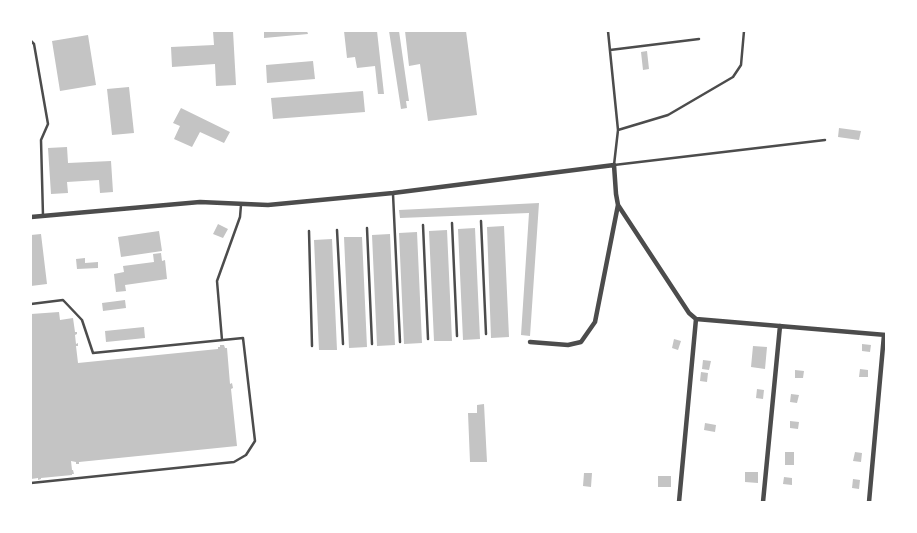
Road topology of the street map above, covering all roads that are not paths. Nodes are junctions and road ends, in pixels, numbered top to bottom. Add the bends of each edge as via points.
1 (608, 31) edge
2 (744, 31) edge
3 (699, 39) dead end
4 (31, 41) edge
5 (610, 50) junction
6 (618, 130) junction
7 (825, 140) dead end
8 (614, 165) junction
9 (393, 193) junction
10 (242, 204) junction
11 (618, 204) junction
12 (43, 216) junction
13 (31, 217) edge
14 (481, 221) dead end
15 (452, 223) dead end
16 (423, 224) dead end
17 (367, 228) dead end
18 (337, 230) dead end
19 (309, 231) dead end
20 (31, 304) edge
21 (696, 319) junction
22 (780, 326) junction
23 (486, 334) dead end
24 (885, 335) edge
25 (457, 336) dead end
26 (428, 339) dead end
27 (222, 340) junction
28 (400, 342) dead end
29 (530, 342) dead end
30 (343, 344) dead end
31 (372, 344) dead end
32 (312, 346) dead end
33 (884, 349) edge
34 (31, 483) edge
35 (678, 502) edge
36 (763, 502) edge
37 (869, 502) edge

1 - 5 lane
2 - 6 lane via 741,65 734,77 668,115
3 - 5 lane
4 - 12 lane via 48,124 41,140
5 - 6 lane
6 - 8 lane
7 - 8 lane
8 - 9 street
8 - 11 street
9 - 10 street via 268,205
9 - 28 lane
10 - 12 street via 200,202
10 - 27 lane via 216,280
11 - 21 street
11 - 29 street via 595,322 581,342 568,345
12 - 13 street
14 - 23 lane
15 - 25 lane
16 - 26 lane
17 - 31 lane
18 - 30 lane
19 - 32 lane
20 - 27 lane via 62,300 82,320 93,353
21 - 22 street
21 - 35 street
22 - 24 street
22 - 36 street
24 - 33 street
27 - 34 lane via 243,338 254,441 246,455 234,462
33 - 37 street

